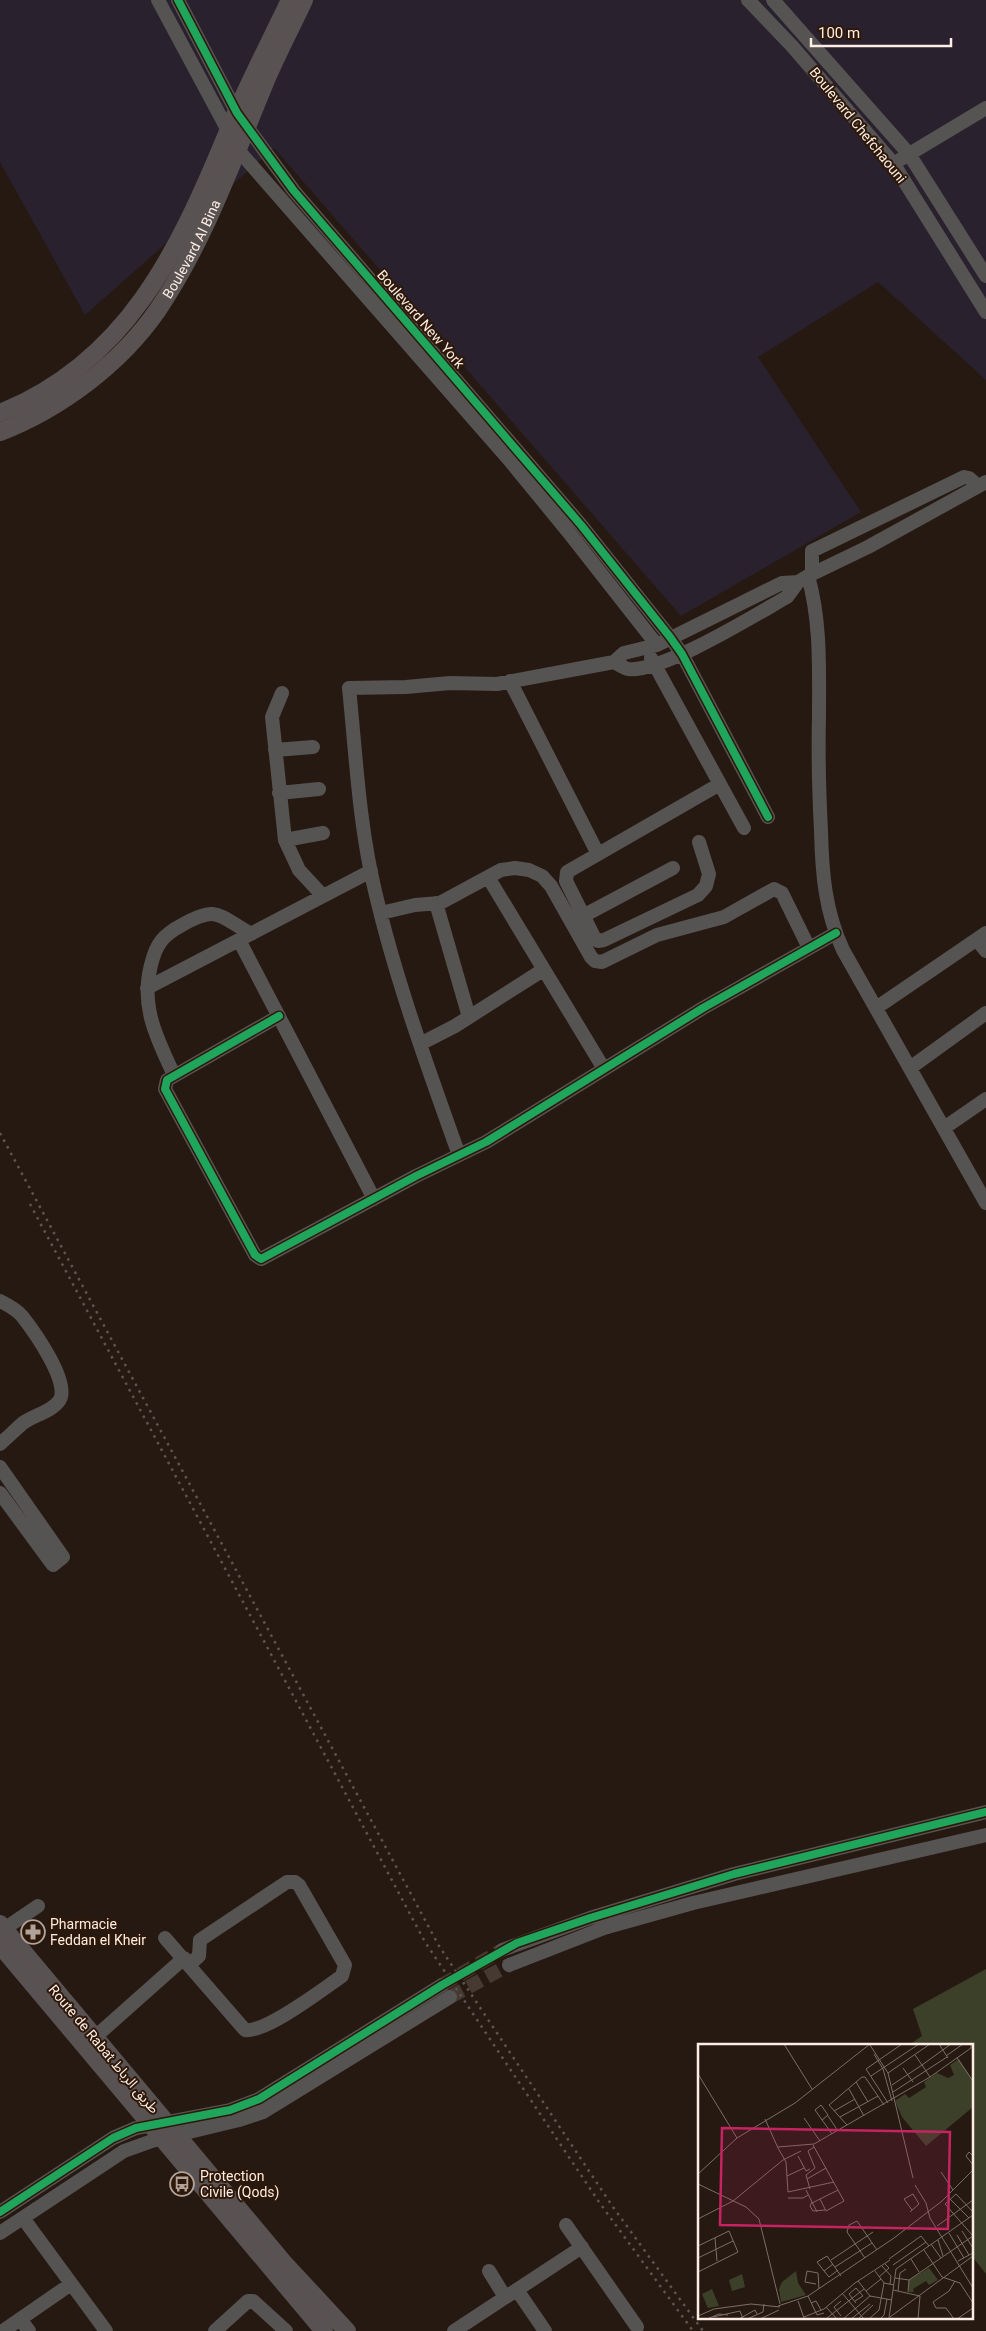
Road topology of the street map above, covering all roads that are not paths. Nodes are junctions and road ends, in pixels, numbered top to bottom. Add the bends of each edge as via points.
1 (158, 0) edge
2 (178, 0) edge
3 (290, 0) edge
4 (304, 0) edge
5 (748, 0) edge
6 (773, 0) edge
7 (986, 108) edge
8 (237, 113) junction
9 (247, 130) junction
10 (227, 132) junction
11 (239, 151) junction
12 (909, 154) junction
13 (893, 163) junction
14 (986, 276) edge
15 (982, 297) edge
16 (986, 312) edge
17 (400, 325) junction
18 (0, 413) edge
19 (0, 432) edge
20 (516, 459) junction
21 (982, 484) edge
22 (582, 525) junction
23 (570, 534) junction
24 (806, 577) junction
25 (670, 638) junction
26 (651, 647) junction
27 (682, 654) junction
28 (614, 662) junction
29 (655, 665) junction
30 (510, 681) junction
31 (282, 693) dead end
32 (313, 747) dead end
33 (274, 750) junction
34 (720, 784) junction
35 (319, 789) dead end
36 (279, 793) junction
37 (768, 817) dead end
38 (744, 828) dead end
39 (323, 833) dead end
40 (285, 840) junction
41 (699, 842) dead end
42 (598, 854) junction
43 (673, 868) dead end
44 (371, 871) junction
45 (488, 876) junction
46 (323, 896) junction
47 (436, 903) junction
48 (381, 913) junction
49 (584, 916) junction
50 (836, 932) junction
51 (982, 936) edge
52 (245, 937) junction
53 (809, 948) junction
54 (986, 951) edge
55 (543, 970) junction
56 (147, 988) junction
57 (876, 1008) junction
58 (986, 1014) edge
59 (279, 1016) junction
60 (469, 1017) junction
61 (420, 1044) junction
62 (910, 1068) junction
63 (604, 1069) junction
64 (174, 1075) junction
65 (986, 1099) edge
66 (944, 1128) junction
67 (459, 1155) junction
68 (984, 1193) edge
69 (374, 1199) junction
70 (0, 1301) edge
71 (0, 1444) edge
72 (0, 1467) edge
73 (0, 1493) edge
74 (986, 1812) edge
75 (986, 1836) edge
76 (638, 1903) junction
77 (38, 1906) dead end
78 (645, 1917) junction
79 (1, 1933) edge
80 (165, 1938) dead end
81 (502, 1950) tunnel mouth
82 (186, 1962) junction
83 (509, 1964) tunnel mouth
84 (442, 1985) tunnel mouth
85 (450, 1997) tunnel mouth
86 (94, 2038) junction
87 (163, 2130) junction
88 (0, 2212) edge
89 (23, 2218) junction
90 (566, 2225) dead end
91 (0, 2233) edge
92 (582, 2247) junction
93 (489, 2271) dead end
94 (70, 2284) junction
95 (511, 2294) junction
96 (20, 2319) junction
97 (637, 2327) dead end
98 (3, 2331) edge
99 (29, 2331) edge
100 (106, 2331) edge
101 (215, 2331) edge
102 (286, 2331) edge
103 (324, 2331) edge
104 (347, 2331) edge
105 (454, 2331) edge
106 (546, 2331) edge

1 - 10 street, Boulevard New York
2 - 8 street, Boulevard New York
3 - 8 main road, Boulevard Al Bina
4 - 9 main road, Boulevard Al Bina via 264,85
5 - 13 street, Boulevard Chefchaouni
6 - 12 street, Boulevard Chefchaouni
7 - 12 street
8 - 9 street, Boulevard New York
8 - 10 main road, Boulevard Al Bina
9 - 11 main road, Boulevard Al Bina
9 - 17 street, Boulevard New York
10 - 11 street, Boulevard New York
10 - 18 main road, Boulevard Al Bina via 181,237 158,279 125,320 96,355 54,384
11 - 17 street, Boulevard New York
11 - 19 main road, Boulevard Al Bina via 185,262 156,312 100,372 26,422
12 - 13 street
12 - 14 street, Boulevard Chefchaouni
13 - 15 street, Boulevard Chefchaouni
15 - 16 street, Boulevard Chefchaouni
17 - 20 street, Boulevard New York
20 - 22 street, Boulevard New York
20 - 23 street, Boulevard New York
21 - 24 street
21 - 24 street via 964,476 812,551
22 - 23 street
22 - 25 street, Boulevard New York
23 - 26 street, Boulevard New York
24 - 25 street via 782,583
24 - 27 street via 787,597
24 - 50 street via 816,609 819,636 818,767 823,880
25 - 26 street
25 - 27 street, Boulevard New York
26 - 28 street via 624,653
26 - 29 street, Boulevard New York
27 - 29 street
27 - 37 street, Boulevard New York
28 - 29 street via 628,669
28 - 30 street
29 - 34 street, Boulevard New York
30 - 42 street
30 - 44 street via 349,688
31 - 33 street via 272,717
32 - 33 street
33 - 36 street
34 - 38 street, Boulevard New York
34 - 42 street
35 - 36 street
36 - 40 street
39 - 40 street
40 - 46 street via 299,870
41 - 49 street via 709,874 706,886 698,895 604,940 598,941 594,937
42 - 49 street via 565,875
43 - 49 street
44 - 46 street
44 - 48 street
45 - 47 street
45 - 53 street via 515,868 542,876 555,892 591,957 598,962 657,935 724,916 774,889 782,893
45 - 55 street
46 - 52 street
47 - 48 street
47 - 60 street
48 - 61 street
50 - 53 street
50 - 57 street
51 - 54 street
51 - 57 street
52 - 56 street
52 - 56 street via 216,914 202,914 166,933 159,942
52 - 59 street
53 - 63 street
55 - 60 street
55 - 63 street
56 - 64 street via 150,1020
57 - 62 street
58 - 62 street
59 - 64 street
59 - 69 street
60 - 61 street
61 - 67 street
62 - 66 street
63 - 67 street via 486,1142
64 - 69 street via 165,1082 165,1089 256,1257 263,1258
65 - 66 street
66 - 68 street
67 - 69 street
70 - 71 street via 12,1306 22,1316 55,1366 62,1390 60,1400 52,1407 24,1422
72 - 73 street via 26,1516
74 - 76 street via 734,1874
75 - 78 street via 693,1903
76 - 78 street
76 - 81 street
77 - 79 street
78 - 83 street
79 - 86 main road, Route de Rabat طريق الرباط
79 - 87 main road, Route de Rabat طريق الرباط
80 - 82 street
82 - 82 street via 245,2030 251,2031 258,2030 342,1976 345,1965 299,1885 291,1882 200,1940 199,1956
82 - 86 street
84 - 87 street via 259,2099
85 - 87 street via 263,2112 239,2120
86 - 87 main road, Route de Rabat طريق الرباط
87 - 88 street via 136,2128 102,2145
87 - 89 street via 111,2158
87 - 103 main road, Route de Rabat طريق الرباط
87 - 104 main road, Route de Rabat طريق الرباط
89 - 91 street
89 - 94 street
90 - 92 street
92 - 95 street
92 - 97 street
93 - 95 street
94 - 96 street
94 - 100 street
95 - 105 street
95 - 106 street
96 - 98 street
96 - 99 street
101 - 102 street via 245,2303 252,2301

